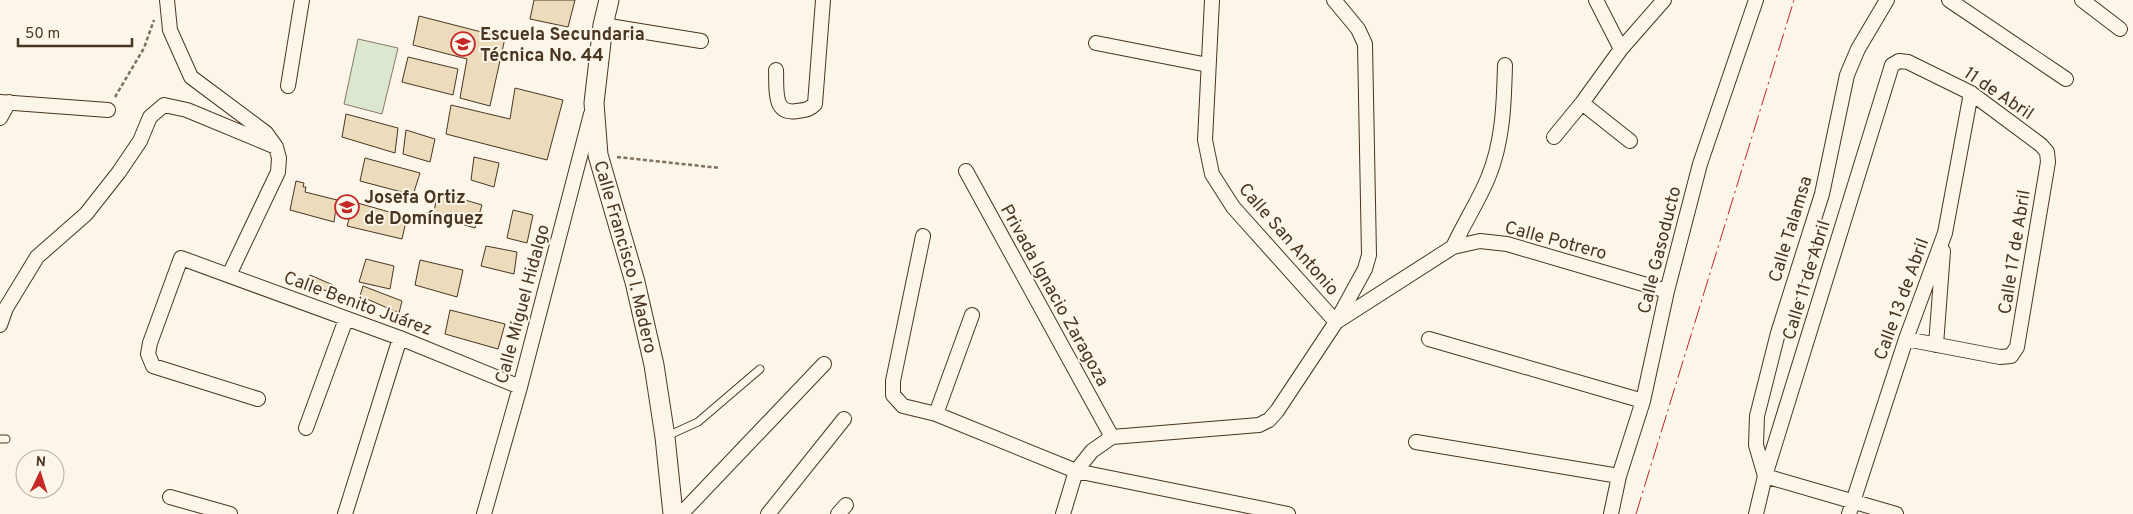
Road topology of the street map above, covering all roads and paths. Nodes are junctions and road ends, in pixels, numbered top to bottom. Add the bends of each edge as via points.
1 (167, 0) edge
2 (302, 0) edge
3 (609, 0) edge
4 (822, 0) edge
5 (1212, 0) edge
6 (1334, 0) edge
7 (1596, 0) edge
8 (1664, 0) edge
9 (1756, 0) edge
10 (1887, 0) edge
11 (1950, 0) edge
12 (2082, 0) edge
13 (156, 16) dead end
14 (603, 25) junction
15 (2120, 28) dead end
16 (701, 41) dead end
17 (1096, 43) dead end
18 (1621, 49) junction
19 (1899, 61) joint
20 (1208, 65) junction
21 (1505, 65) dead end
22 (776, 70) dead end
23 (2066, 79) dead end
24 (288, 86) dead end
25 (1971, 92) junction
26 (5, 102) edge
27 (594, 103) junction
28 (1582, 103) junction
29 (108, 110) joint
30 (0, 118) edge
31 (1554, 137) dead end
32 (1630, 141) dead end
33 (276, 147) junction
34 (2047, 152) joint
35 (598, 155) junction
36 (720, 168) dead end
37 (966, 171) dead end
38 (1945, 233) junction
39 (923, 236) dead end
40 (1453, 247) junction
41 (230, 275) junction
42 (1667, 291) junction
43 (972, 315) dead end
44 (346, 319) junction
45 (1336, 322) junction
46 (0, 325) edge
47 (400, 338) junction
48 (1429, 338) dead end
49 (1906, 339) junction
50 (1936, 345) junction
51 (824, 364) dead end
52 (760, 369) dead end
53 (520, 387) junction
54 (258, 399) dead end
55 (1643, 401) junction
56 (936, 414) junction
57 (844, 419) dead end
58 (306, 428) dead end
59 (665, 437) junction
60 (1112, 437) junction
61 (1416, 442) dead end
62 (1076, 472) junction
63 (1619, 476) junction
64 (1765, 476) junction
65 (170, 497) dead end
66 (1850, 508) edge
67 (230, 514) edge
68 (345, 514) edge
69 (484, 514) edge
70 (673, 514) edge
71 (681, 514) edge
72 (768, 514) edge
73 (1063, 514) edge
74 (1288, 514) edge
75 (1612, 514) edge
76 (1756, 514) edge
77 (1896, 514) edge

1 - 33 street via 170,30 191,77 266,133
2 - 24 street
3 - 14 street, Calle Francisco I. Madero
4 - 22 street via 817,95 810,110 790,112 781,109
5 - 20 street, Calle San Antonio
6 - 45 street via 1358,29 1365,44 1369,254 1365,269
7 - 18 street
8 - 18 street
9 - 42 street, Calle Gasoducto via 1700,164
10 - 64 street, Calle Talamsa via 1858,49 1847,75 1822,194 1778,333 1758,416 1756,445
11 - 23 street
12 - 15 street
13 - 29 path via 144,48
14 - 16 street
14 - 27 street, Calle Francisco I. Madero
17 - 20 street
18 - 28 street
19 - 25 street, 11 de Abril via 1908,62
19 - 64 street, Calle 11 de Abril via 1892,65
20 - 45 street, Calle San Antonio via 1205,140 1212,174 1233,207
21 - 40 street via 1500,143 1488,179
25 - 34 street, 11 de Abril
25 - 38 street, Calle 13 de Abril
26 - 29 street
26 - 30 street
27 - 35 street, Calle Francisco I. Madero
27 - 53 street, Calle Miguel Hidalgo
28 - 31 street
28 - 32 street
33 - 41 street via 278,172
33 - 46 street via 187,110 164,105 150,117 140,141 86,214 37,257 6,308
34 - 50 street, Calle 17 de Abril via 2048,162 2017,347 2011,356 2000,357
35 - 36 path
35 - 59 street, Calle Francisco I. Madero via 635,282 654,365
37 - 60 street, Privada Ignacio Zaragoza
38 - 49 street, Calle 13 de Abril
38 - 50 street
39 - 56 street via 892,381 894,395 903,406
40 - 42 street, Calle Potrero via 1480,240 1507,244
40 - 45 street, Calle Potrero
41 - 44 street, Calle Benito Juárez
41 - 54 street, Calle Benito Juárez via 181,258 148,354 153,366
42 - 55 street, Calle Gasoducto
43 - 56 street
44 - 47 street, Calle Benito Juárez
44 - 58 street
45 - 60 street via 1269,420 1259,425
47 - 53 street, Calle Benito Juárez
47 - 68 street
48 - 55 street
49 - 50 street
49 - 66 street, Calle 13 de Abril
51 - 71 street
52 - 59 lane via 698,422
53 - 69 street, Calle Miguel Hidalgo
55 - 63 street, Calle Gasoducto
56 - 62 street
57 - 72 street
59 - 70 street, Calle Francisco I. Madero
60 - 62 street via 1092,451
61 - 63 street
62 - 73 street
62 - 74 street
63 - 75 street, Calle Gasoducto
64 - 66 street
64 - 76 street, Calle 11 de Abril
65 - 67 street
66 - 77 street

